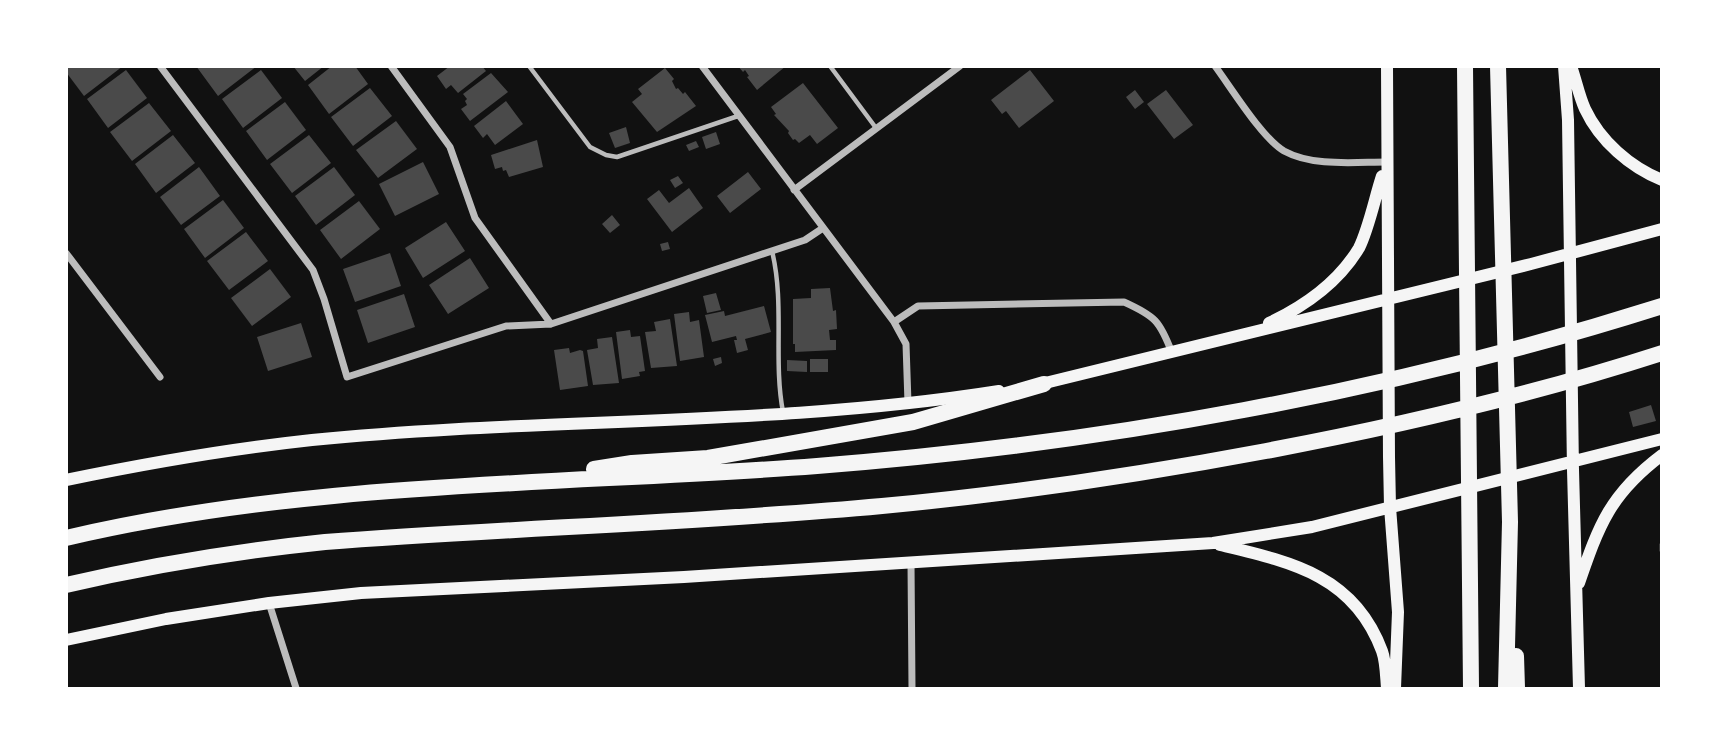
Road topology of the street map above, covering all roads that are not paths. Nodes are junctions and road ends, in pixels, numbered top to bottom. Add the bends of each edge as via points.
1 (160, 66) edge
2 (391, 66) edge
3 (529, 66) edge
4 (702, 66) edge
5 (830, 66) edge
6 (960, 66) edge
7 (1215, 66) edge
8 (1387, 66) edge
9 (1465, 66) edge
10 (1498, 66) edge
11 (1564, 66) edge
12 (1571, 66) edge
13 (739, 116) junction
14 (877, 128) junction
15 (1387, 162) junction
16 (1661, 180) edge
17 (794, 190) junction
18 (823, 228) junction
19 (1661, 229) edge
20 (772, 251) junction
21 (66, 253) edge
22 (1571, 253) junction
23 (1386, 300) junction
24 (1661, 306) edge
25 (894, 322) junction
26 (551, 324) junction
27 (1237, 337) junction
28 (1172, 353) junction
29 (1661, 353) edge
30 (160, 377) dead end
31 (1044, 384) junction
32 (908, 403) junction
33 (784, 413) junction
34 (1661, 439) edge
35 (1661, 455) edge
36 (1573, 461) junction
37 (66, 480) edge
38 (523, 482) junction
39 (1390, 507) junction
40 (1510, 522) junction
41 (66, 538) edge
42 (1213, 543) junction
43 (1661, 544) edge
44 (1661, 551) edge
45 (911, 563) junction
46 (66, 585) edge
47 (1576, 590) junction
48 (269, 603) junction
49 (66, 640) edge
50 (296, 688) edge
51 (912, 688) edge
52 (1387, 688) edge
53 (1395, 688) edge
54 (1471, 688) edge
55 (1506, 688) edge
56 (1517, 688) edge
57 (1580, 688) edge

1 - 26 street via 313,270 347,377 506,326
2 - 26 street via 450,147 475,218
3 - 13 lane via 590,147 606,155 617,157
4 - 13 street
5 - 14 lane
6 - 14 street
7 - 15 street via 1284,151 1320,161
8 - 15 main road
9 - 54 highway
10 - 40 highway
11 - 22 main road
12 - 16 main road via 1586,110 1602,136 1640,170
13 - 17 street
14 - 17 street
15 - 23 main road
15 - 27 main road via 1359,246 1338,276 1292,313
17 - 18 street
18 - 20 street via 805,240
18 - 25 street
19 - 22 main road
20 - 26 street
20 - 33 lane via 780,335 778,387
21 - 30 street
22 - 23 main road
22 - 36 main road
23 - 27 main road
23 - 39 main road
24 - 38 highway via 1484,356 1213,416 974,450 820,465
25 - 28 street via 918,306 1124,302 1149,313 1163,330
25 - 32 street via 906,344
27 - 28 main road
28 - 31 main road
29 - 46 highway via 1352,434 1083,483 795,513 325,542 184,561
31 - 32 main road
31 - 38 highway via 914,422 708,458 632,463
32 - 33 main road
33 - 37 main road via 312,440 197,455
34 - 36 main road
35 - 47 main road via 1630,482 1601,522
36 - 39 main road
36 - 47 main road
38 - 41 highway via 288,499 185,513
39 - 42 main road via 1312,527
39 - 53 main road via 1398,612
40 - 55 highway
40 - 56 highway
42 - 45 main road
42 - 52 main road via 1281,559 1334,584 1367,619 1383,654
43 - 44 lane
45 - 48 main road via 361,593
45 - 51 street
47 - 57 main road
48 - 49 main road via 166,618
48 - 50 street

